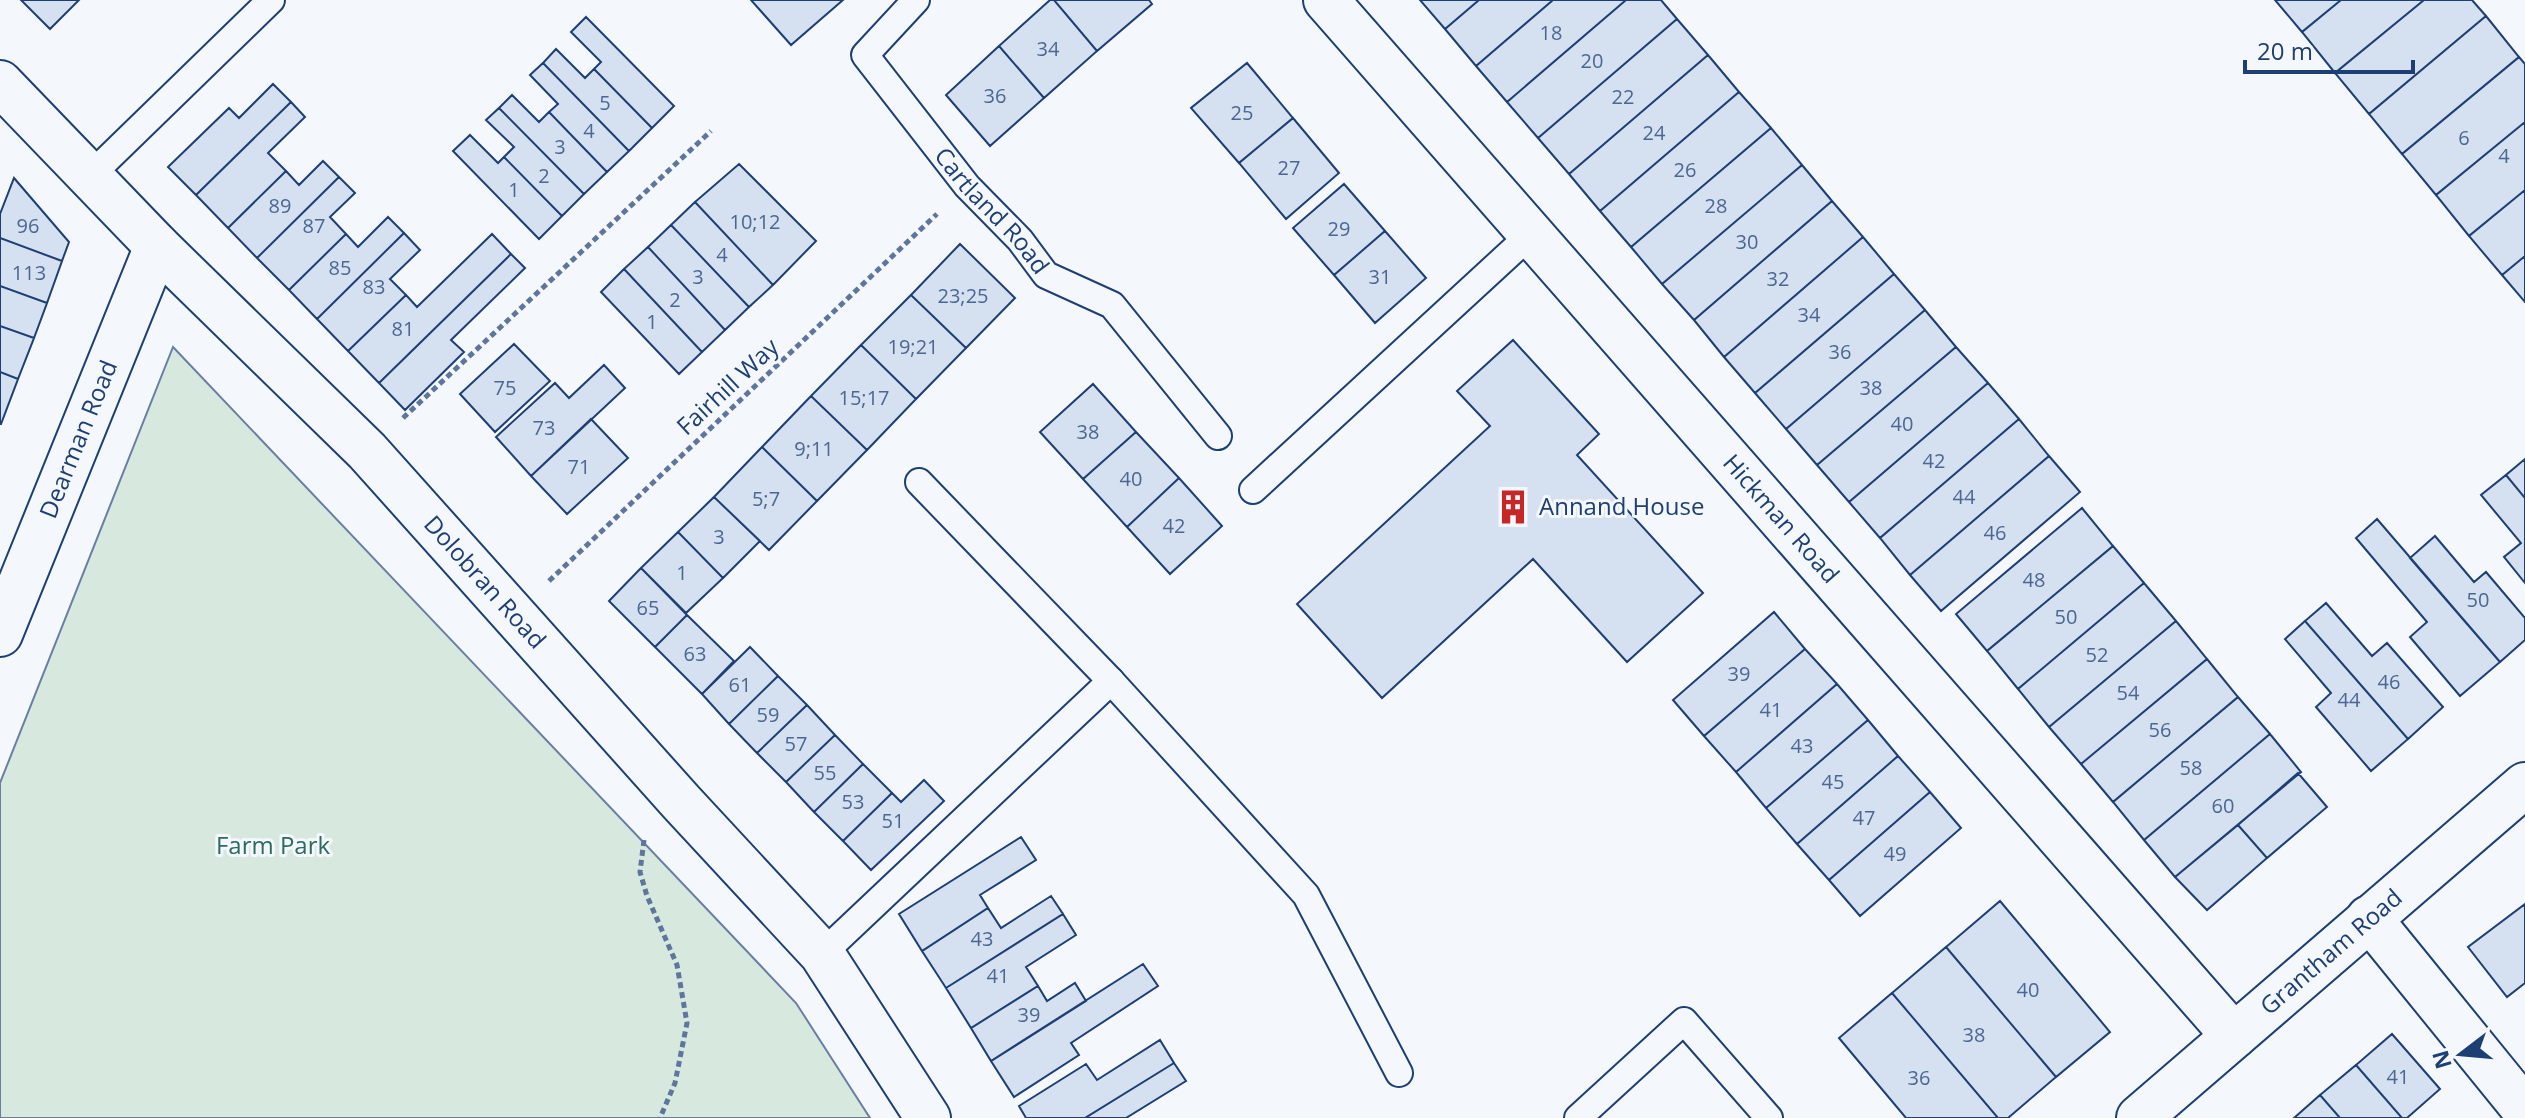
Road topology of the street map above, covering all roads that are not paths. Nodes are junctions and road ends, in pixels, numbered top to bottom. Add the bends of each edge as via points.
1 (271, 0) edge
2 (916, 0) edge
3 (1326, 0) edge
4 (0, 83) edge
5 (90, 176) junction
6 (1531, 234) junction
7 (157, 246) junction
8 (1218, 436) dead end
9 (919, 482) dead end
10 (1253, 490) dead end
11 (0, 634) edge
12 (1111, 681) junction
13 (2525, 785) edge
14 (2369, 918) junction
15 (822, 954) junction
16 (2234, 1036) junction
17 (1399, 1073) dead end
18 (2525, 1110) edge
19 (928, 1118) edge
20 (1578, 1118) edge
21 (1769, 1118) edge
22 (2139, 1118) edge

1 - 5 lane
2 - 8 lane, Cartland Road via 865,55 967,186 1046,275 1112,305
3 - 6 street, Hickman Road
4 - 5 street, Dolobran Road
5 - 7 street, Dolobran Road
6 - 10 lane
6 - 16 street, Hickman Road
7 - 11 street, Dearman Road
7 - 15 street, Dolobran Road via 367,451
9 - 12 lane
12 - 15 lane
12 - 17 lane via 1306,895
13 - 14 street, Grantham Road
14 - 16 street, Grantham Road
14 - 18 street
15 - 19 street, Dolobran Road
16 - 22 street, Grantham Road
20 - 21 lane via 1684,1021

